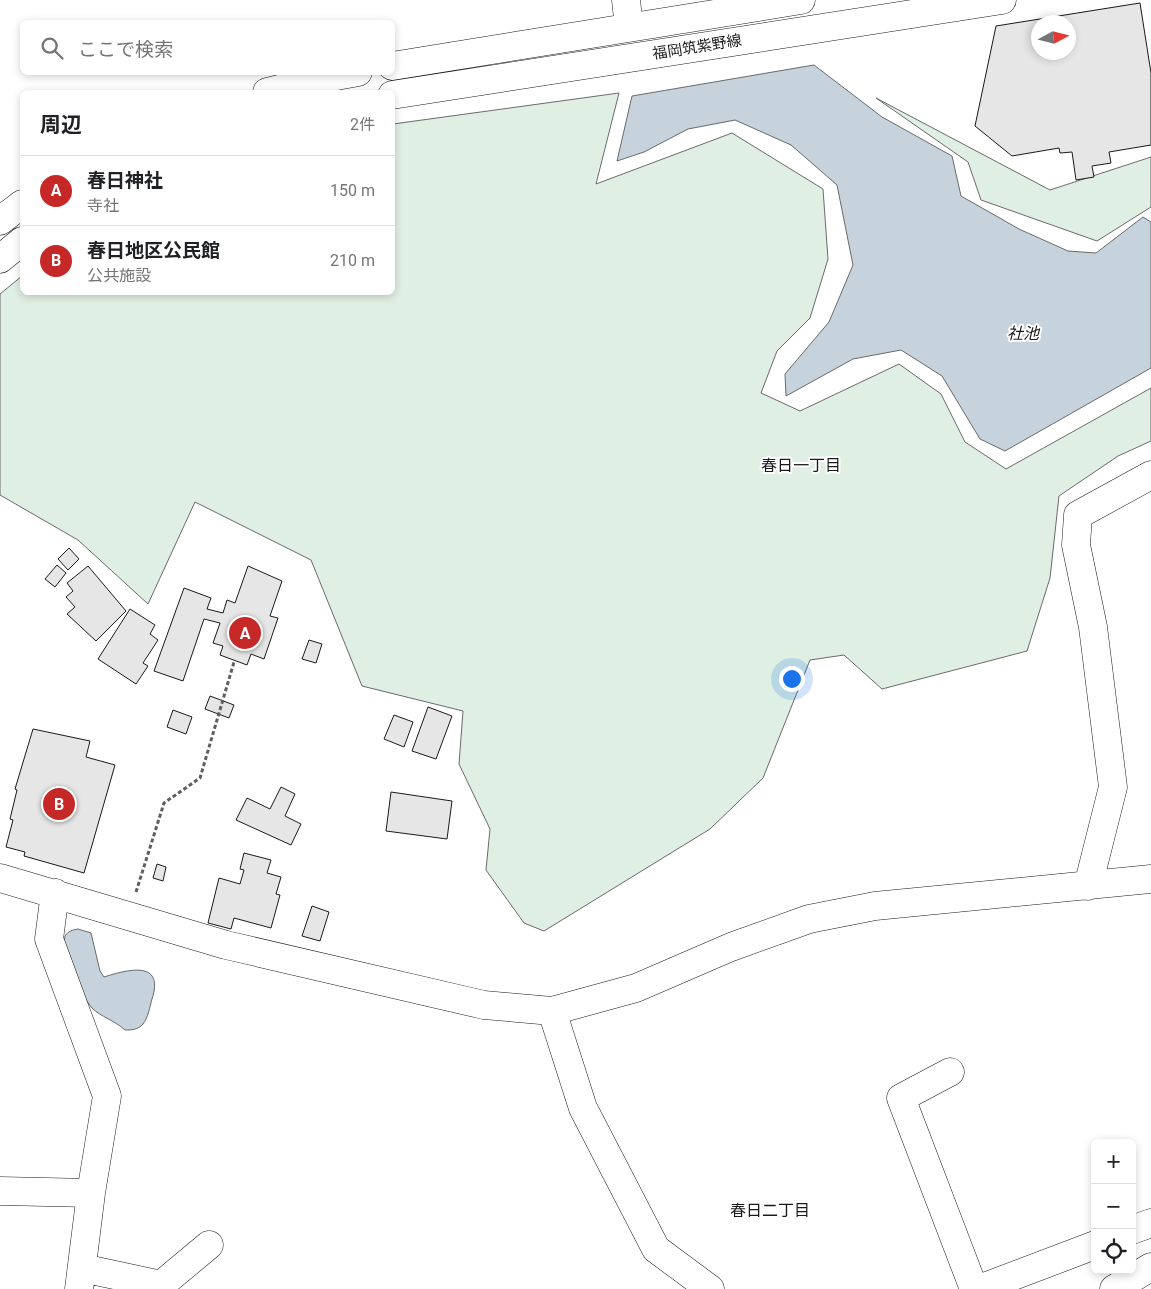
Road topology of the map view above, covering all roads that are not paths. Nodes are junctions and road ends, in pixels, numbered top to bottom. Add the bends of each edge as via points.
1 (626, 0) edge
2 (801, 0) edge
3 (1002, 0) edge
4 (629, 27) junction
5 (395, 66) edge
6 (342, 75) edge
7 (276, 90) edge
8 (395, 95) edge
9 (20, 206) edge
10 (0, 221) edge
11 (20, 243) edge
12 (0, 259) edge
13 (1151, 475) edge
14 (0, 878) edge
15 (1151, 879) edge
16 (1088, 886) junction
17 (55, 893) junction
18 (552, 1011) junction
19 (950, 1072) dead end
20 (0, 1191) edge
21 (91, 1193) junction
22 (1151, 1223) edge
23 (1135, 1229) edge
24 (208, 1245) dead end
25 (1091, 1247) edge
26 (1151, 1267) edge
27 (80, 1278) edge
28 (710, 1289) edge
29 (974, 1289) edge
30 (979, 1289) edge
31 (1114, 1289) edge

1 - 4 street
2 - 4 street, 福岡筑紫野線
3 - 8 street, 福岡筑紫野線
4 - 5 street, 福岡筑紫野線
6 - 7 street
9 - 10 street
11 - 12 street
13 - 16 street via 1078,515 1076,545 1093,627 1113,788
14 - 17 street
15 - 16 street
16 - 18 street via 875,906 809,919 731,947 636,988
17 - 18 street via 226,945 484,1004
17 - 21 street via 49,939 107,1096
18 - 28 street via 583,1108 656,1249
19 - 29 street via 901,1098
20 - 21 street
21 - 27 street
22 - 23 street
24 - 27 street via 161,1286
25 - 30 street
26 - 31 street

